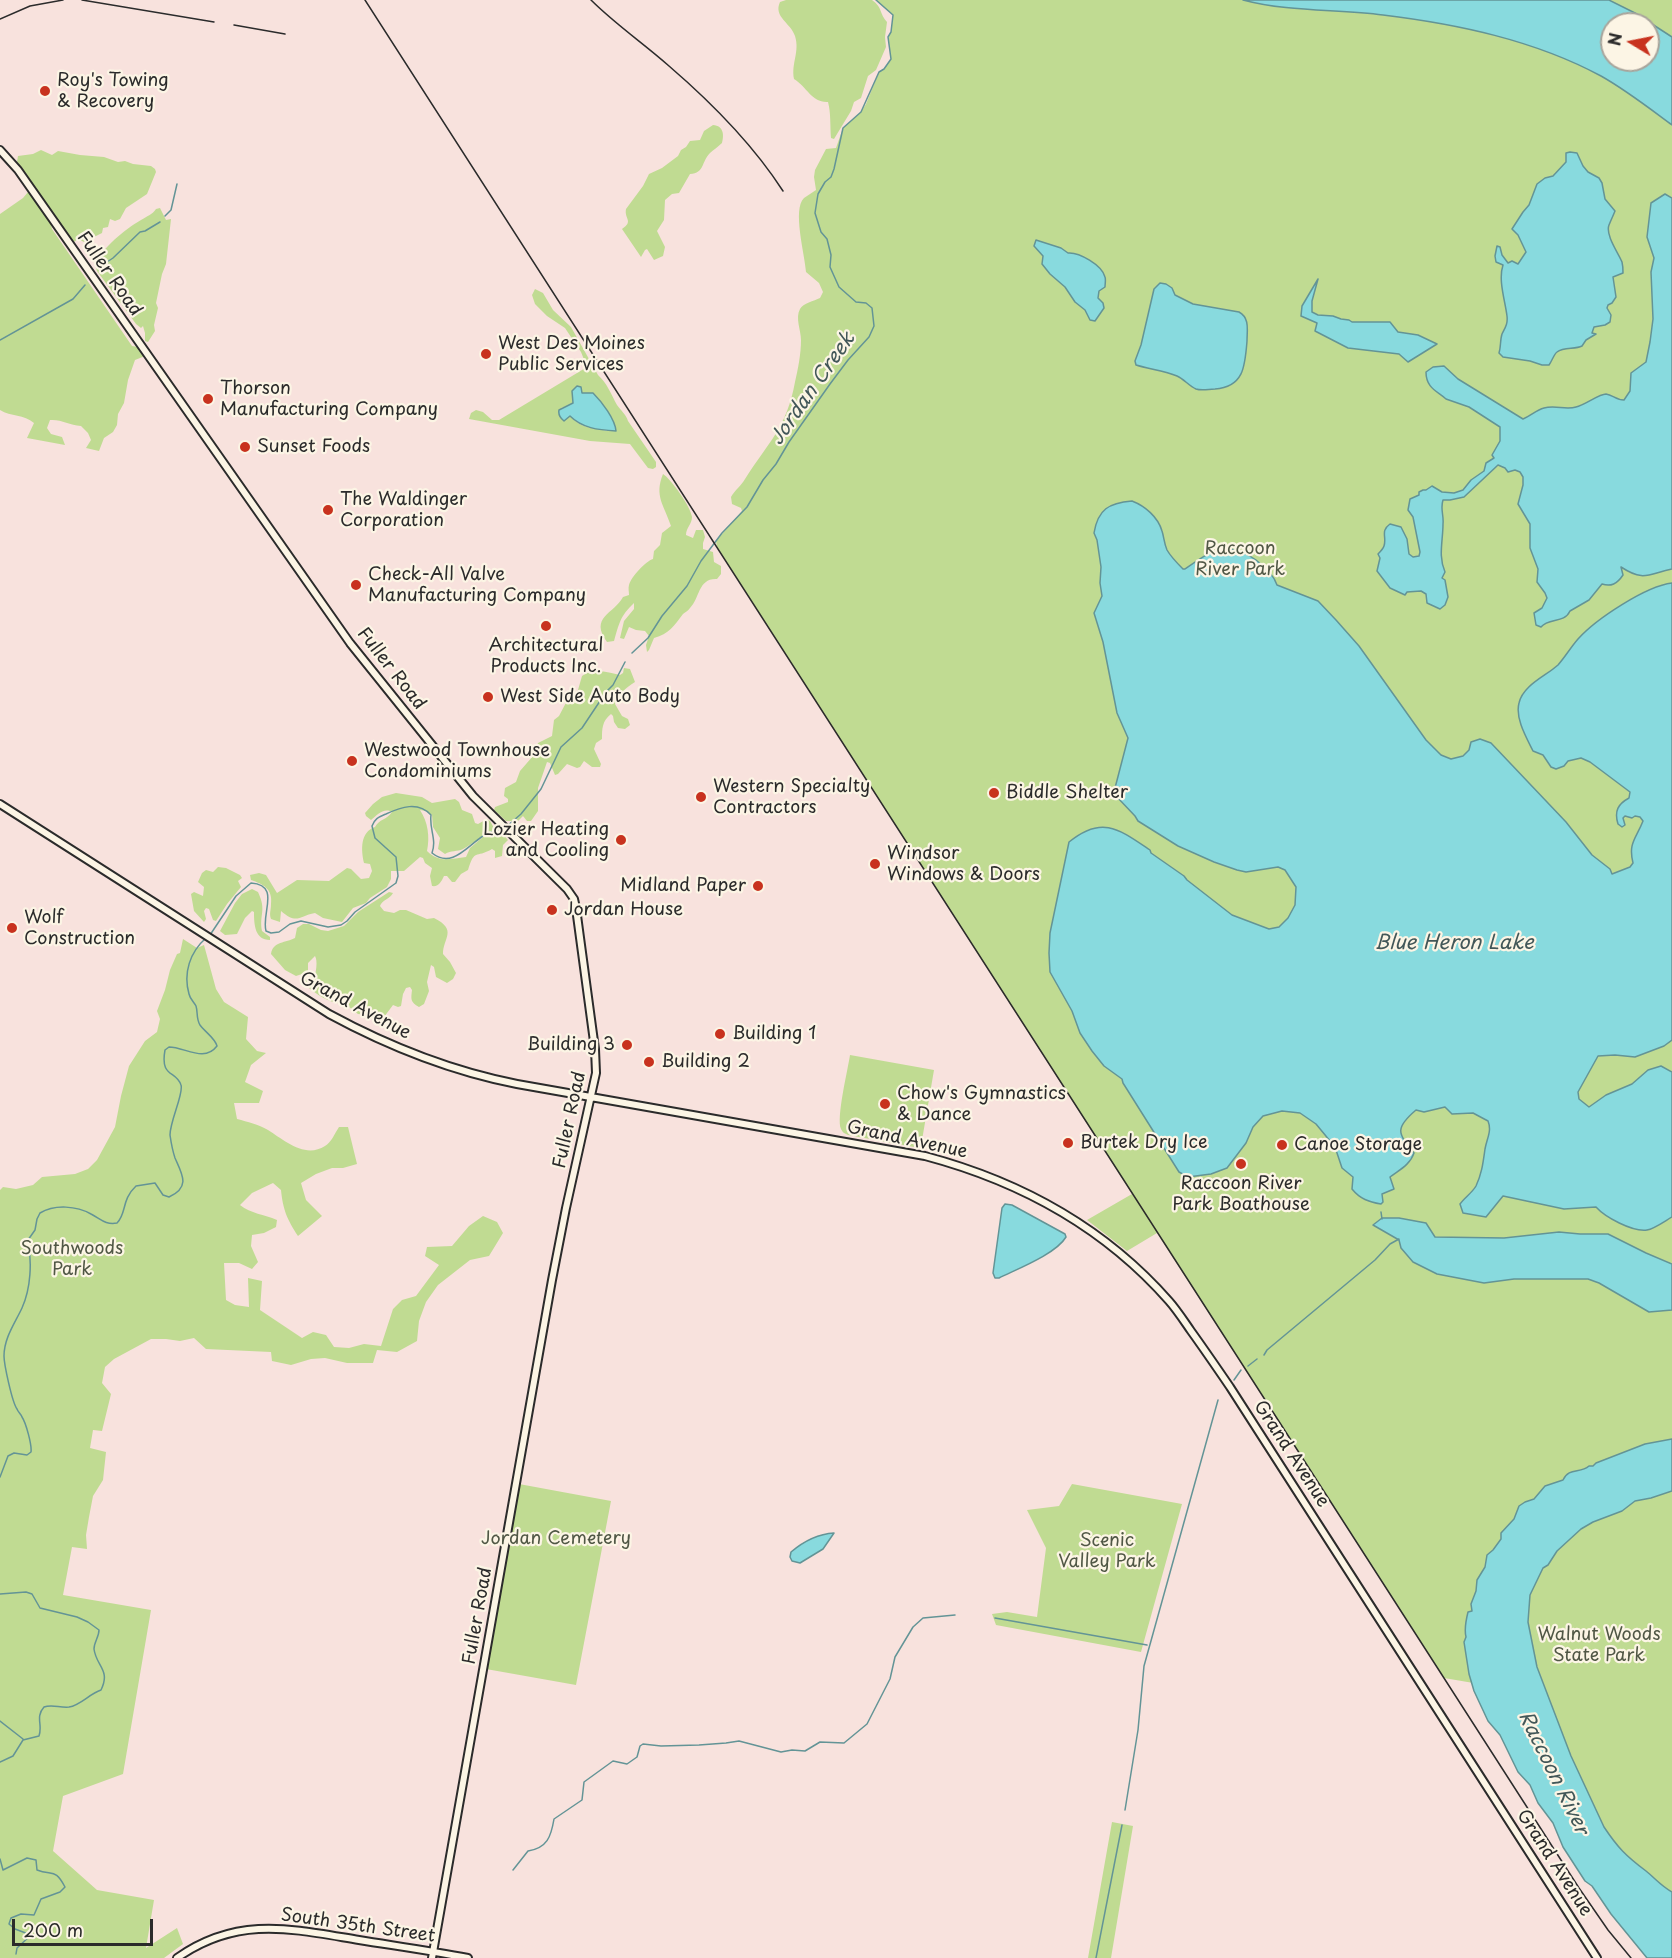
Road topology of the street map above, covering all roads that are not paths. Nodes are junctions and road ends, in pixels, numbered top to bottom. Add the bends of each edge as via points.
1 (0, 150) edge
2 (0, 804) edge
3 (592, 1097) junction
4 (433, 1955) edge
5 (177, 1958) edge
6 (468, 1958) edge
7 (1597, 1958) edge

1 - 3 street, Fuller Road via 18,170 330,616 462,783 574,900 596,1057
2 - 3 street, Grand Avenue via 353,1027 411,1053 486,1077
3 - 4 street, Fuller Road via 552,1280
3 - 7 street, Grand Avenue via 902,1151 955,1164 1051,1205 1121,1255 1170,1301 1230,1387
4 - 5 street, South 35th Street via 273,1928 225,1935
4 - 6 street, South 35th Street

